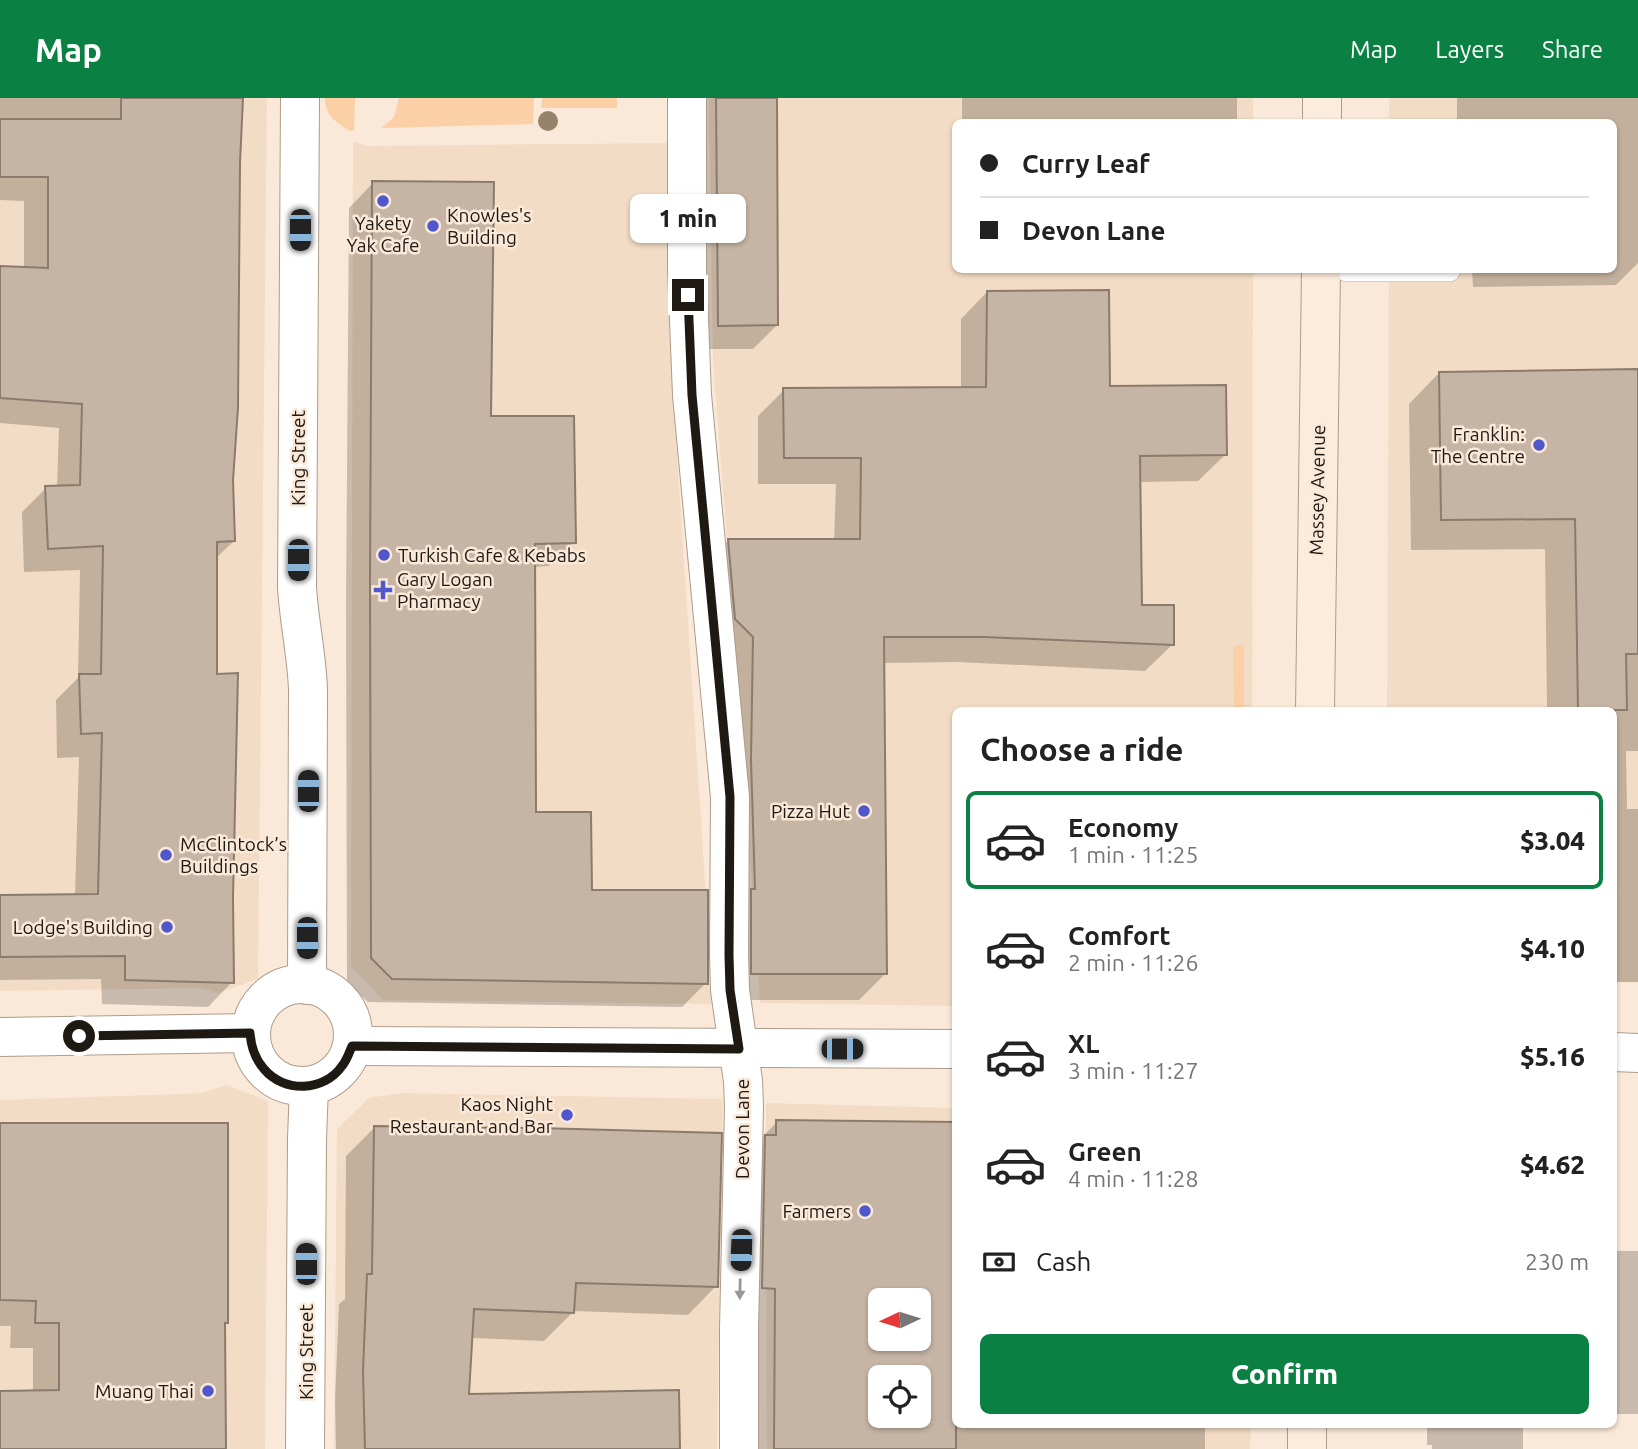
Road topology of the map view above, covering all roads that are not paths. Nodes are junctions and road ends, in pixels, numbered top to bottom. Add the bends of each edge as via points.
1 (300, 98) edge
2 (687, 98) edge
3 (1322, 98) edge
4 (1322, 119) edge
5 (1321, 273) edge
6 (1315, 707) edge
7 (307, 985) junction
8 (250, 1033) junction
9 (0, 1037) edge
10 (352, 1046) junction
11 (739, 1049) junction
12 (952, 1049) edge
13 (1617, 1052) edge
14 (1638, 1053) edge
15 (309, 1086) junction
16 (1307, 1428) edge
17 (305, 1449) edge
18 (739, 1449) edge
19 (1307, 1449) edge

1 - 7 street, King Street via 297,587 308,691
2 - 11 street, Devon Lane via 692,395 730,797 730,990
3 - 4 main road
5 - 6 main road, Massey Avenue
7 - 8 street via 271,994 254,1016
7 - 10 street via 337,999 352,1027
8 - 9 street
8 - 15 street via 263,1069 292,1086
10 - 11 street
10 - 15 street via 333,1076
11 - 12 street
11 -> 18 street, Devon Lane via 744,1107
13 - 14 street
15 - 17 street, King Street
16 - 19 main road

